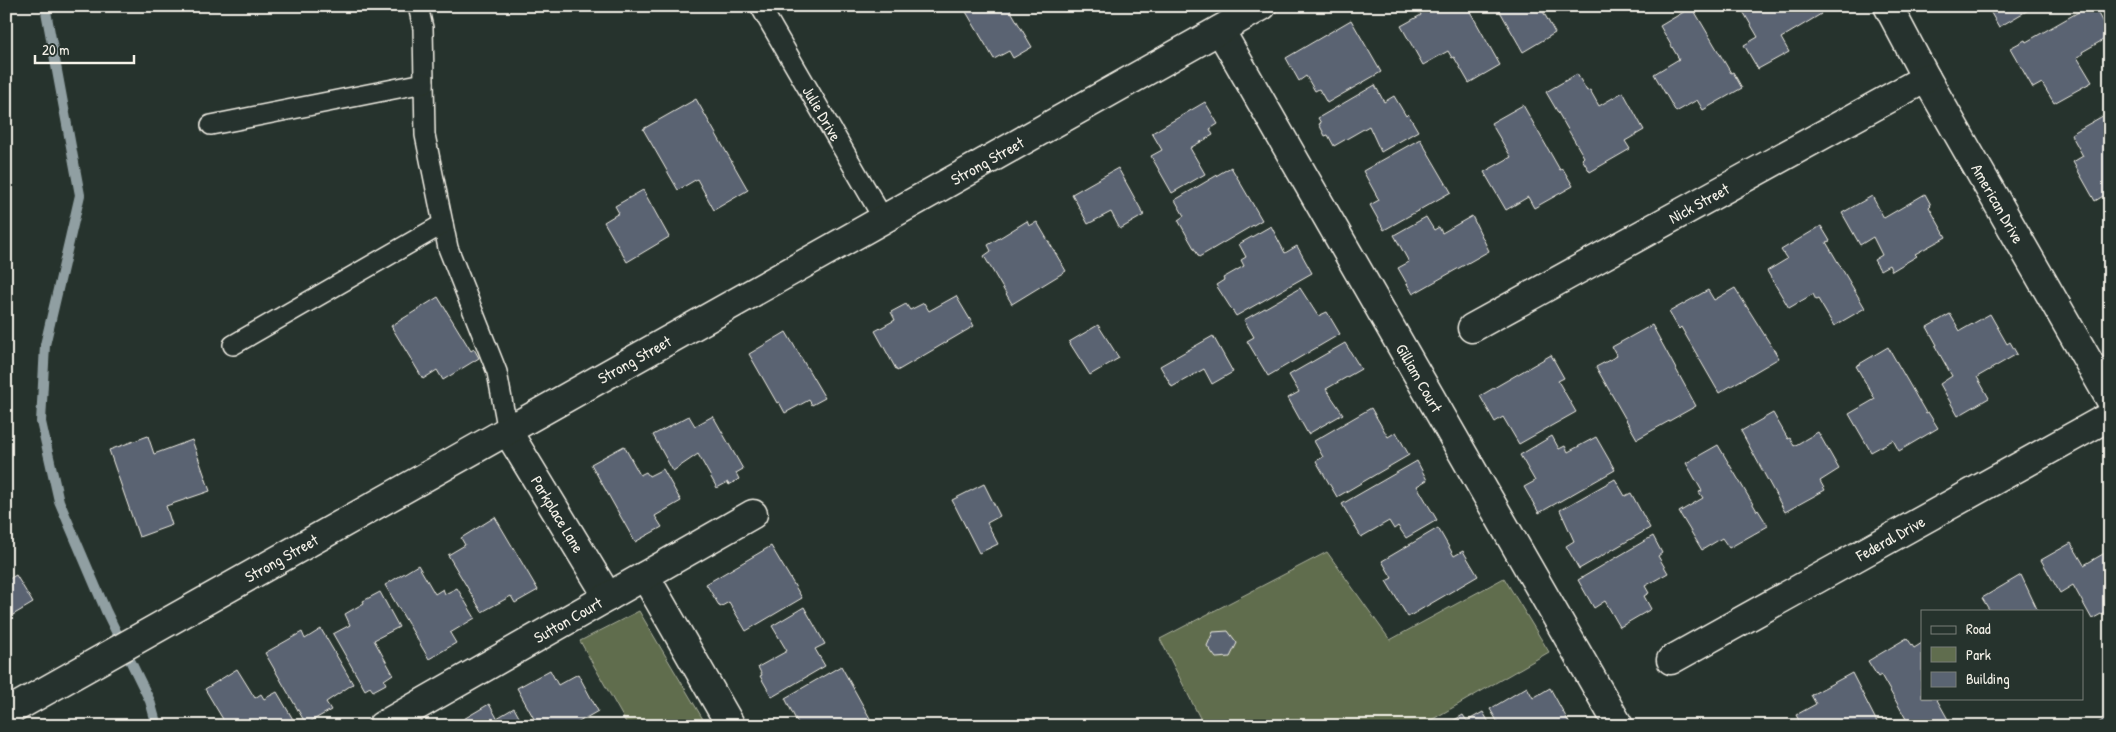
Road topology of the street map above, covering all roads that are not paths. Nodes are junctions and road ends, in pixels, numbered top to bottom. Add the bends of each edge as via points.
1 (418, 6) edge
2 (760, 6) edge
3 (1262, 6) edge
4 (1888, 6) edge
5 (1220, 30) junction
6 (1926, 78) junction
7 (424, 83) junction
8 (211, 125) dead end
9 (884, 220) junction
10 (443, 224) junction
11 (1472, 328) dead end
12 (233, 345) dead end
13 (2110, 399) edge
14 (2110, 416) edge
15 (508, 432) junction
16 (752, 514) dead end
17 (645, 576) junction
18 (608, 597) junction
19 (1671, 660) dead end
20 (6, 713) edge
21 (382, 726) edge
22 (731, 726) edge
23 (1619, 726) edge

1 - 7 lane via 423,28
2 - 9 lane, Julie Drive
3 - 5 street, Strong Street
4 - 6 street, American Drive
5 - 9 street, Strong Street
5 - 23 street, Gilliam Court
6 - 11 street, Nick Street
6 - 13 street, American Drive
7 - 8 lane
7 - 10 lane via 425,135
9 - 15 street, Strong Street
10 - 12 lane
10 - 15 lane via 448,248 497,372
14 - 19 street, Federal Drive
15 - 18 street, Parkplace Lane
15 - 20 street, Strong Street
16 - 17 street, Sutton Court
17 - 18 street, Sutton Court
17 - 22 street
18 - 21 street, Sutton Court

